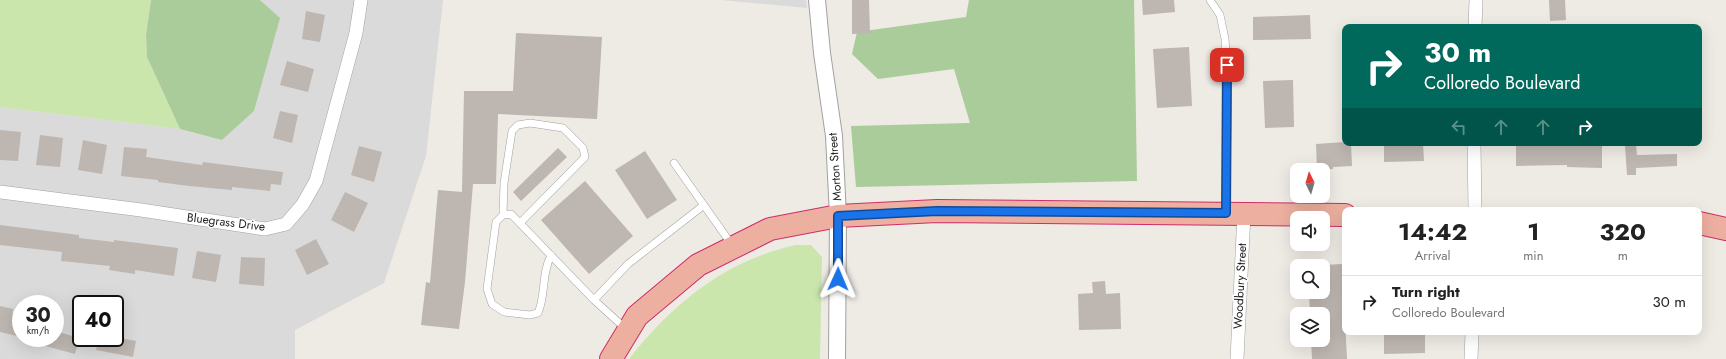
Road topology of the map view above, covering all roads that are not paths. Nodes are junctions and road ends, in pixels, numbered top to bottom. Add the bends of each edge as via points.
1 (361, 0) edge
2 (817, 0) edge
3 (1210, 0) edge
4 (1476, 0) edge
5 (1475, 24) edge
6 (1474, 146) edge
7 (674, 163) dead end
8 (0, 192) edge
9 (704, 205) junction
10 (1475, 207) edge
11 (1235, 213) junction
12 (503, 215) junction
13 (1342, 215) edge
14 (838, 216) junction
15 (520, 223) junction
16 (1702, 224) edge
17 (1726, 229) edge
18 (734, 247) junction
19 (551, 255) junction
20 (594, 300) junction
21 (628, 331) junction
22 (1472, 335) edge
23 (611, 359) edge
24 (838, 359) edge
25 (1237, 359) edge
26 (1471, 359) edge

1 - 8 street, Bluegrass Drive via 356,33 316,181 303,204 286,224 265,229
2 - 14 street, Morton Street via 834,136
3 - 11 lane via 1220,15 1226,39
4 - 5 street
6 - 10 street
7 - 9 lane
9 - 18 lane
9 - 20 lane via 628,264
11 - 13 highway
11 - 14 highway via 937,211
11 - 25 street, Woodbury Street
12 - 15 lane via 511,214
12 - 15 lane via 504,183 512,131 518,125 530,123 564,128 583,148 585,157
12 - 19 lane via 496,222 487,289 492,304 504,312 530,315 538,313 545,266
14 - 18 highway via 770,229
14 - 24 street, Morton Street
15 - 19 lane
16 - 17 highway
18 - 21 highway via 698,265 637,316
19 - 20 lane
20 - 21 lane
21 - 23 highway
22 - 26 street

